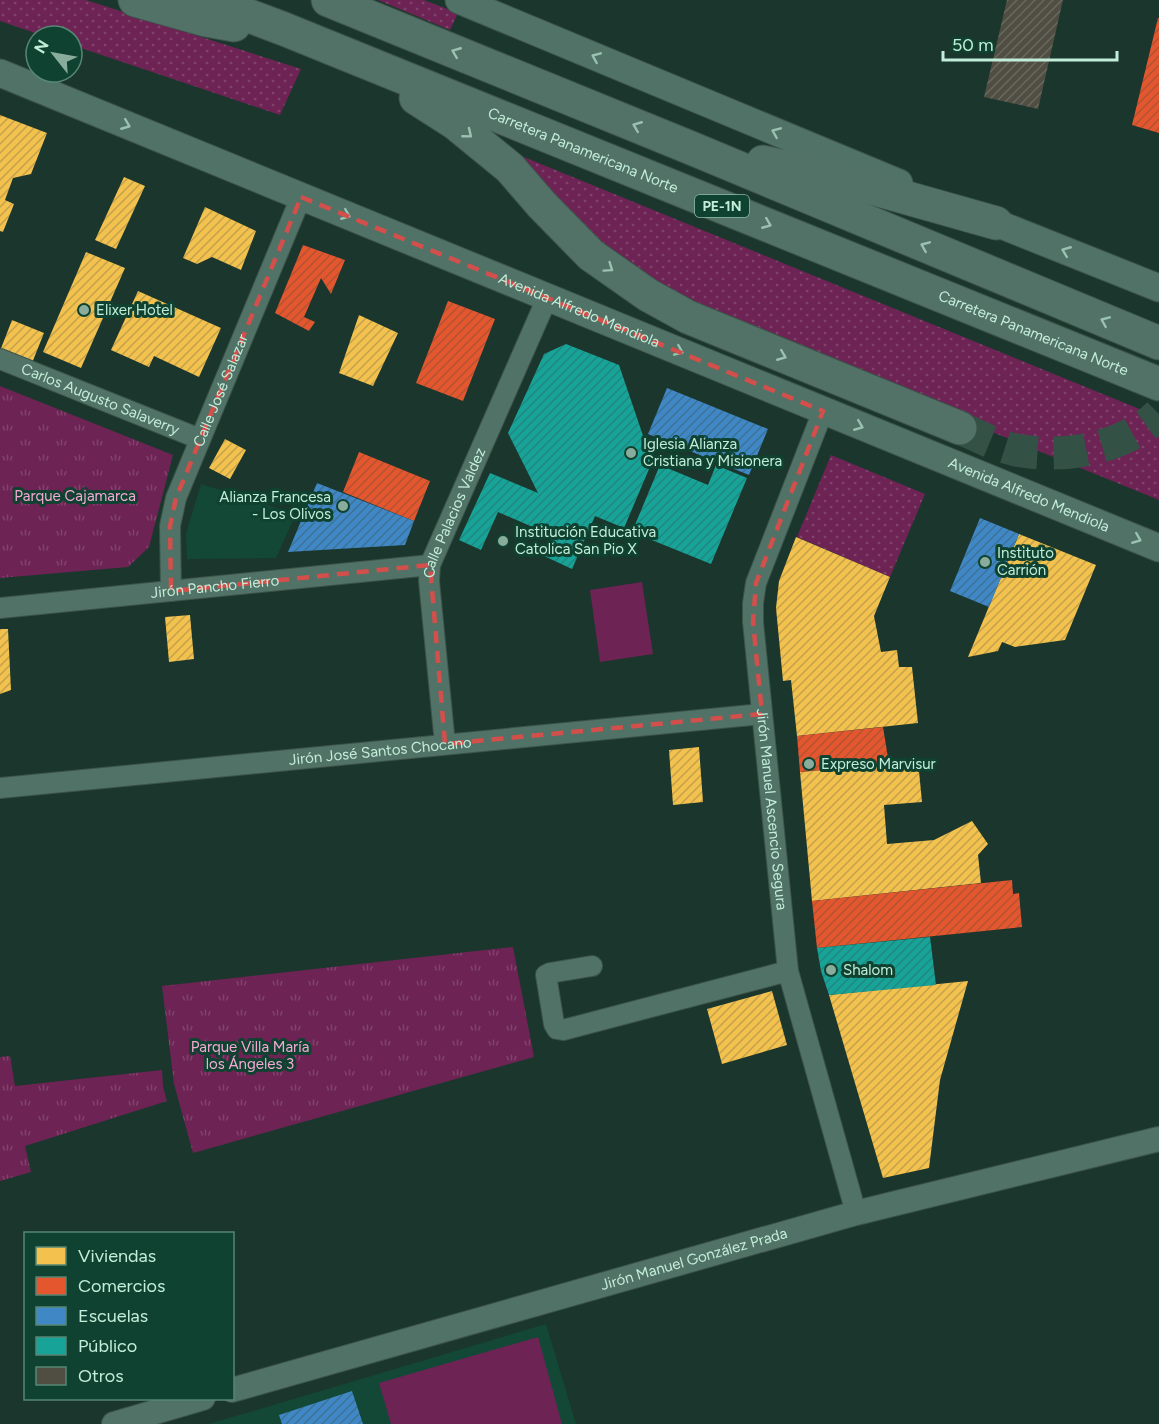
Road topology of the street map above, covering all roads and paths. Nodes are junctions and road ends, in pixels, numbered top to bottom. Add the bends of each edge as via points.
1 (135, 0) edge
2 (207, 0) edge
3 (328, 0) edge
4 (459, 0) edge
5 (284, 28) junction
6 (349, 55) junction
7 (0, 73) edge
8 (691, 148) junction
9 (301, 197) junction
10 (996, 223) junction
11 (1159, 288) edge
12 (548, 296) junction
13 (1159, 344) edge
14 (0, 359) edge
15 (1159, 384) edge
16 (824, 411) junction
17 (960, 428) tunnel mouth
18 (200, 438) junction
19 (1159, 548) edge
20 (430, 565) junction
21 (171, 591) junction
22 (0, 608) edge
23 (762, 714) junction
24 (445, 744) junction
25 (0, 788) edge
26 (592, 966) dead end
27 (788, 971) junction
28 (1159, 1139) edge
29 (856, 1213) junction
30 (234, 1389) edge
31 (196, 1400) edge
32 (114, 1424) edge

1 - 5 highway via 206,20
2 - 5 highway, Carretera Panamericana Norte / PE-1N
8 -> 3 highway, PE-1N
10 -> 4 main road
5 - 6 highway, Carretera Panamericana Norte / PE-1N
6 -> 15 highway, Carretera Panamericana Norte / PE-1N
6 -> 17 highway via 455,123 510,168 591,255 648,295 697,321
7 -> 9 main road, Avenida Alfredo Mendiola
8 - 10 highway via 840,179
13 -> 8 highway, PE-1N
9 -> 12 main road, Avenida Alfredo Mendiola
9 - 18 street, Calle José Salazar
11 -> 10 main road
12 -> 16 main road, Avenida Alfredo Mendiola
12 - 20 street, Calle Palacios Valdez
14 - 18 street, Carlos Augusto Salaverry
16 -> 19 main road, Avenida Alfredo Mendiola
16 - 23 street, Jirón Manuel Ascencio Segura via 756,583 753,622
18 - 21 street, Calle José Salazar via 172,511
20 - 21 street, Jirón Pancho Fierro
20 - 24 street, Calle Palacios Valdez
21 - 22 street, Jirón Pancho Fierro
23 - 24 street, Jirón José Santos Chocano
23 - 27 street, Jirón Manuel Ascencio Segura
24 - 25 street, Jirón José Santos Chocano
26 - 27 street via 546,975 557,1029
27 - 29 street, Jirón Manuel Ascencio Segura
28 - 29 street, Jirón Manuel González Prada
29 - 30 street, Jirón Manuel González Prada
31 - 32 street

